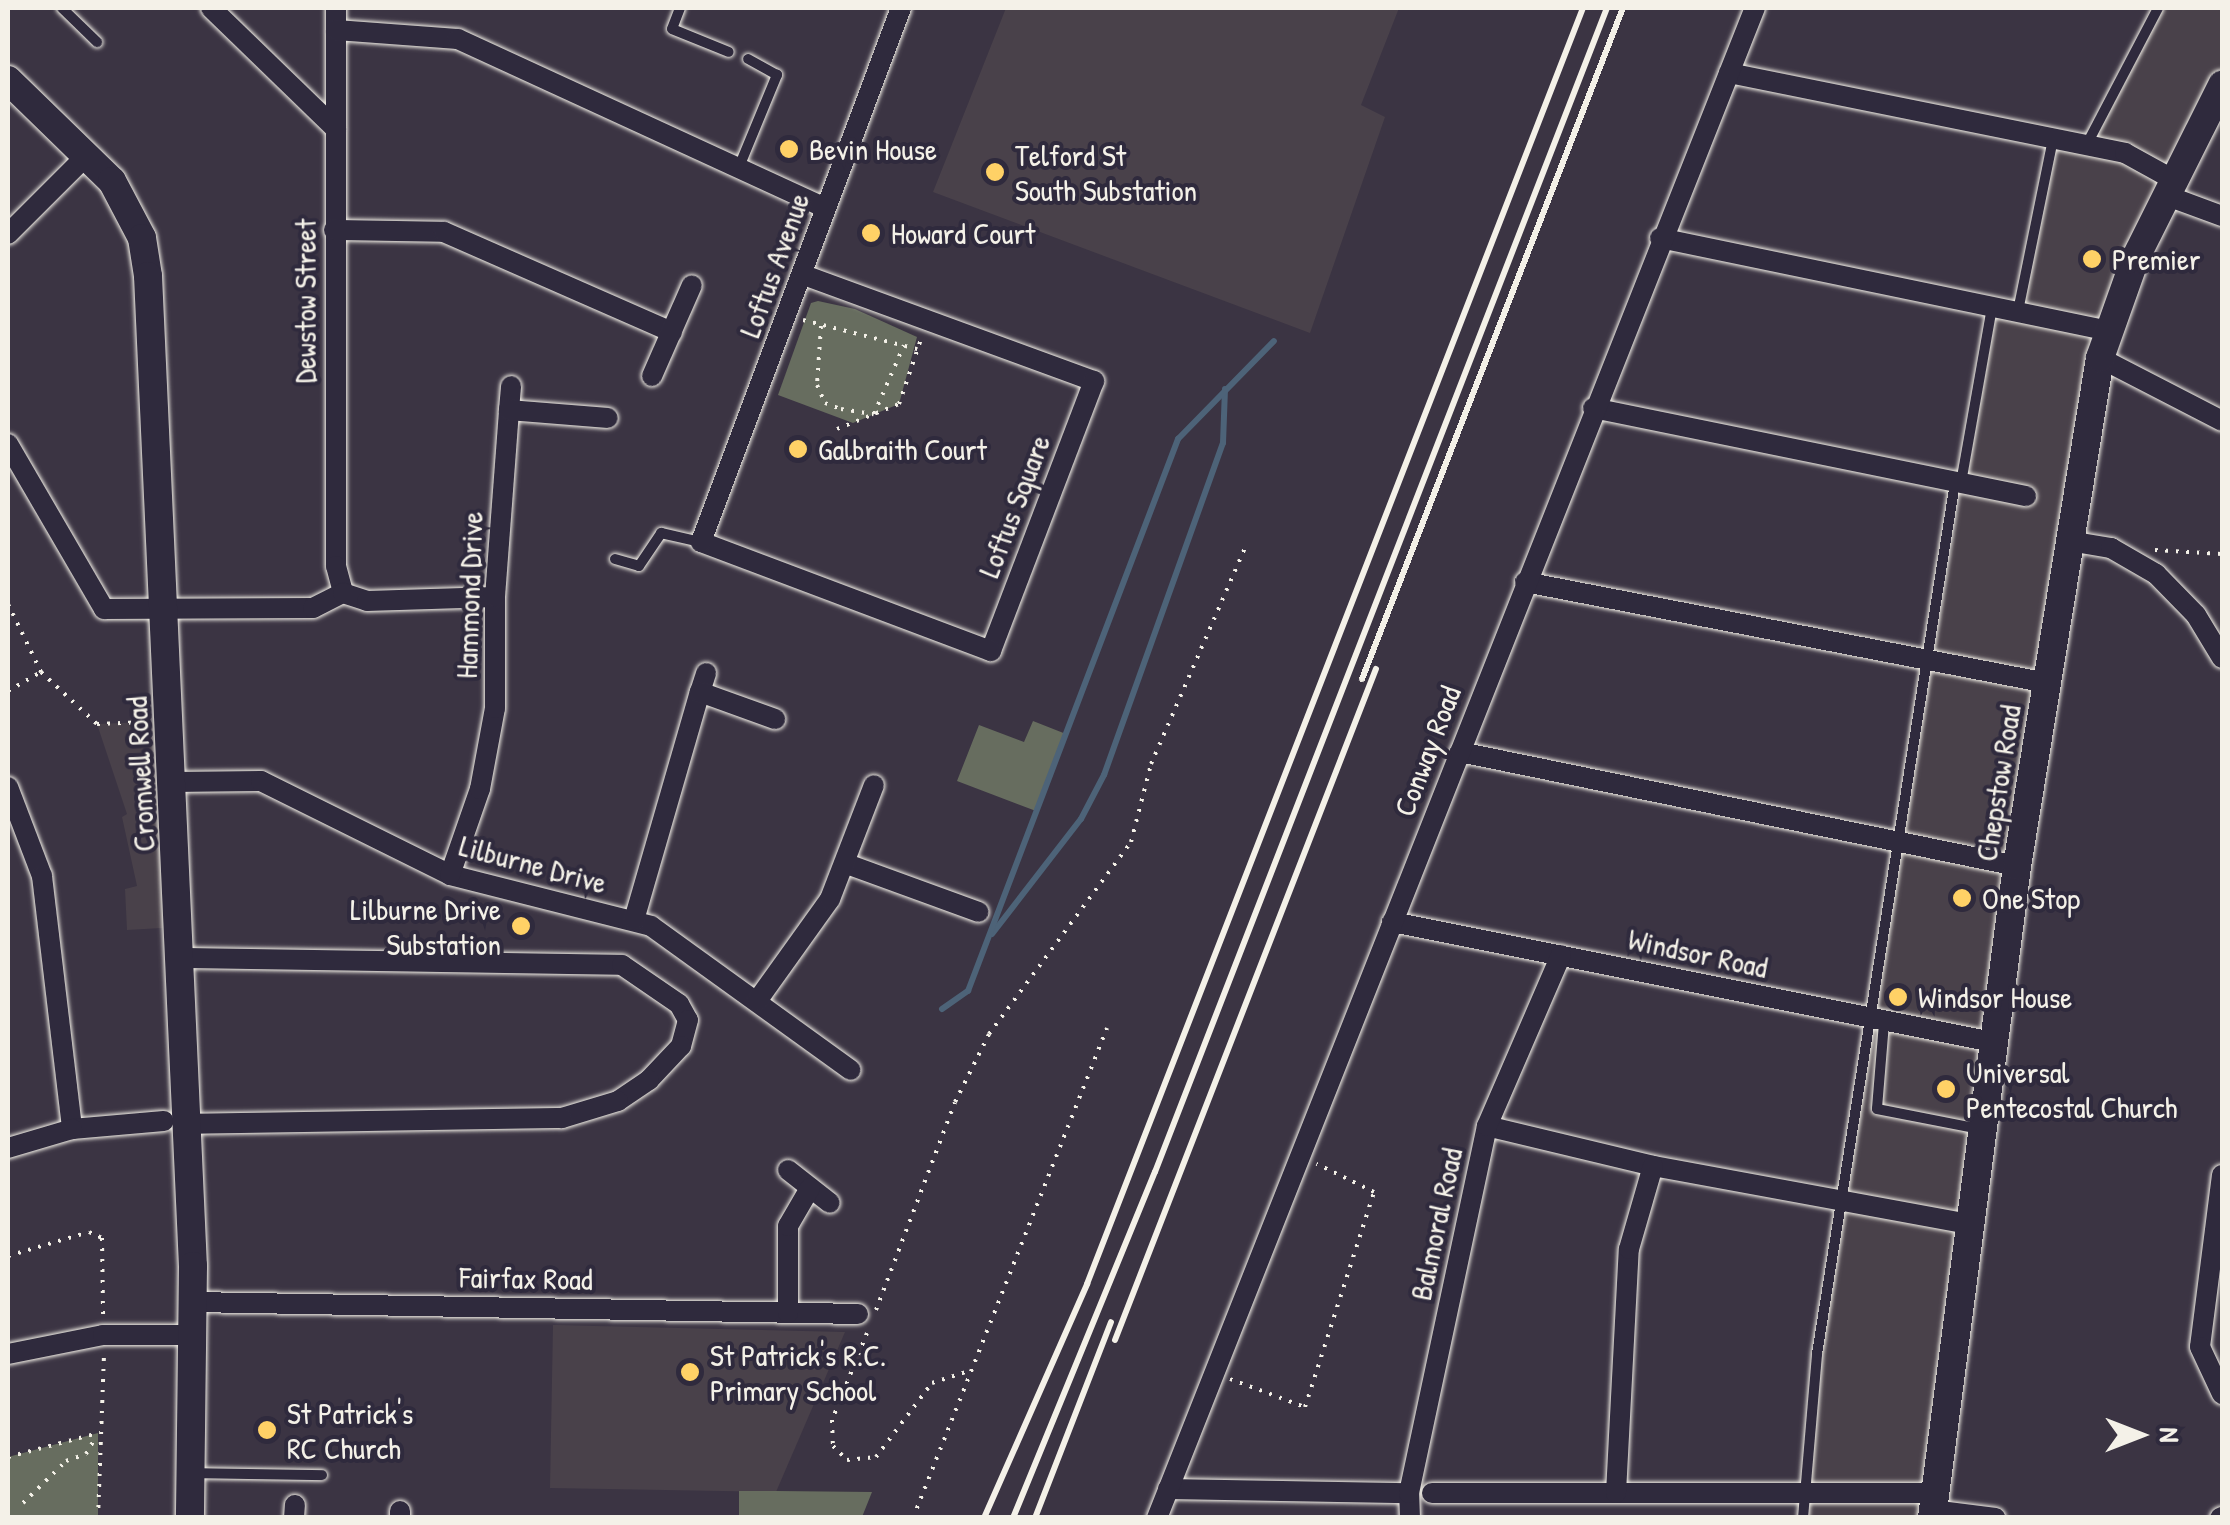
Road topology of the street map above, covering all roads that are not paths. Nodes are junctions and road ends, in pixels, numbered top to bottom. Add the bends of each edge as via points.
1 (62, 8) edge
2 (211, 8) edge
3 (336, 8) edge
4 (680, 8) edge
5 (1755, 8) edge
6 (2158, 8) edge
7 (897, 9) edge
8 (336, 30) junction
9 (97, 42) dead end
10 (729, 52) dead end
11 (748, 59) dead end
12 (1728, 72) junction
13 (8, 80) edge
14 (2222, 86) edge
15 (336, 129) junction
16 (2053, 138) junction
17 (2086, 145) junction
18 (87, 155) junction
19 (739, 166) junction
20 (2169, 188) junction
21 (826, 208) junction
22 (2222, 216) edge
23 (334, 230) junction
24 (8, 234) edge
25 (1660, 238) junction
26 (804, 275) junction
27 (692, 285) dead end
28 (1992, 307) junction
29 (2018, 311) junction
30 (2106, 330) junction
31 (672, 332) junction
32 (2100, 358) junction
33 (652, 376) dead end
34 (511, 386) dead end
35 (1593, 408) junction
36 (509, 410) junction
37 (608, 418) dead end
38 (2222, 421) edge
39 (8, 444) edge
40 (1958, 482) junction
41 (2026, 496) dead end
42 (2069, 541) junction
43 (701, 542) junction
44 (615, 559) dead end
45 (1525, 582) junction
46 (343, 594) junction
47 (495, 597) junction
48 (164, 612) junction
49 (2222, 658) edge
50 (1928, 661) junction
51 (2047, 684) junction
52 (775, 720) dead end
53 (1460, 752) junction
54 (173, 782) junction
55 (874, 785) dead end
56 (8, 787) edge
57 (1900, 842) junction
58 (847, 864) junction
59 (2017, 866) junction
60 (450, 875) junction
61 (978, 912) dead end
62 (634, 920) junction
63 (1392, 922) junction
64 (1560, 954) junction
65 (181, 958) junction
66 (757, 1001) junction
67 (1878, 1022) junction
68 (1992, 1042) junction
69 (851, 1070) dead end
70 (176, 1123) junction
71 (1487, 1126) junction
72 (72, 1129) junction
73 (1981, 1130) junction
74 (8, 1148) edge
75 (1653, 1166) junction
76 (788, 1170) dead end
77 (2222, 1174) edge
78 (810, 1188) junction
79 (1842, 1201) junction
80 (830, 1204) dead end
81 (1968, 1224) junction
82 (193, 1302) junction
83 (788, 1313) junction
84 (867, 1319) road end
85 (192, 1336) junction
86 (8, 1354) edge
87 (2222, 1394) edge
88 (190, 1473) junction
89 (322, 1475) dead end
90 (1168, 1489) junction
91 (1802, 1491) junction
92 (1409, 1493) junction
93 (1432, 1493) dead end
94 (1616, 1494) junction
95 (1933, 1506) edge
96 (190, 1518) edge
97 (1156, 1518) edge
98 (1410, 1518) edge
99 (1802, 1518) edge
100 (1995, 1518) edge

1 - 9 lane
2 - 15 street
3 - 8 street, Dewstow Street
4 - 10 lane via 672,29
5 - 12 street, Conway Road
6 - 17 lane
7 - 21 street, Loftus Avenue
8 - 15 street, Dewstow Street
8 - 19 street via 458,39
11 - 19 lane via 777,75
12 - 16 street
12 - 25 street, Conway Road
13 - 18 street, Cromwell Road
14 - 20 street, Chepstow Road
15 - 23 street, Dewstow Street
16 - 17 street
16 - 29 lane
17 - 20 street via 2150,162
18 - 24 street
18 - 48 street, Cromwell Road via 131,209 142,238
19 - 21 street
20 - 22 street
20 - 30 street, Chepstow Road
21 - 26 street, Loftus Avenue
23 - 31 street via 444,232
23 - 46 street, Dewstow Street via 336,566
25 - 28 street
25 - 35 street, Conway Road
26 - 43 street, Loftus Avenue
26 - 43 street, Loftus Square via 1094,381 991,651
27 - 31 street
28 - 29 street
28 - 40 lane
29 - 30 street
30 - 32 street, Chepstow Road
31 - 33 street
32 - 38 street
32 - 42 street, Chepstow Road
34 - 36 street, Hammond Drive
35 - 40 street
35 - 45 street, Conway Road
36 - 37 street
36 - 47 street, Hammond Drive
39 - 48 street via 104,608
40 - 41 street
40 - 50 lane
42 - 49 street via 2111,548 2156,574 2196,615
42 - 51 street, Chepstow Road
43 - 44 lane via 662,533 639,566
45 - 50 street
45 - 53 street, Conway Road
46 - 47 street via 366,601
46 - 48 street via 314,608
47 - 60 street, Hammond Drive via 492,737
48 - 54 street, Cromwell Road
50 - 51 street
50 - 57 lane
51 - 59 street, Chepstow Road
52 - 62 street via 703,683
53 - 57 street
53 - 63 street, Conway Road
54 - 60 street, Lilburne Drive via 240,779 277,786
54 - 65 street, Cromwell Road
55 - 58 street
56 - 72 street via 42,876
57 - 59 street
57 - 67 lane
58 - 61 street
58 - 66 street via 820,917
59 - 68 street, Chepstow Road
60 - 62 street, Lilburne Drive
62 - 66 street, Lilburne Drive
63 - 64 street, Windsor Road
63 - 90 street, Conway Road
64 - 67 street, Windsor Road
64 - 71 street, Balmoral Road
65 - 70 street, Cromwell Road
65 - 70 street via 622,965 679,1004 688,1029 674,1056 634,1091 578,1115 515,1122
66 - 69 street, Lilburne Drive
67 - 68 street, Windsor Road
67 - 73 lane via 1877,1109
67 - 79 lane
68 - 73 street, Chepstow Road
70 - 72 street
70 - 82 street, Cromwell Road
71 - 75 street
71 - 92 street, Balmoral Road
72 - 74 street
73 - 81 street, Chepstow Road
75 - 79 street
75 - 94 street via 1629,1249
76 - 78 street
77 - 87 street via 2200,1347
78 - 80 street
78 - 83 street via 788,1226
79 - 81 street
79 - 91 lane
81 - 95 street, Chepstow Road
82 - 83 street, Fairfax Road
82 - 85 street, Cromwell Road
83 - 84 street, Fairfax Road
85 - 86 street via 103,1336
85 - 88 street, Cromwell Road
88 - 89 lane
88 - 96 street, Cromwell Road
90 - 92 street
90 - 97 street, Conway Road
91 - 94 street
91 - 95 street
91 - 99 lane
92 - 98 street, Balmoral Road
93 - 94 street
95 - 100 street

